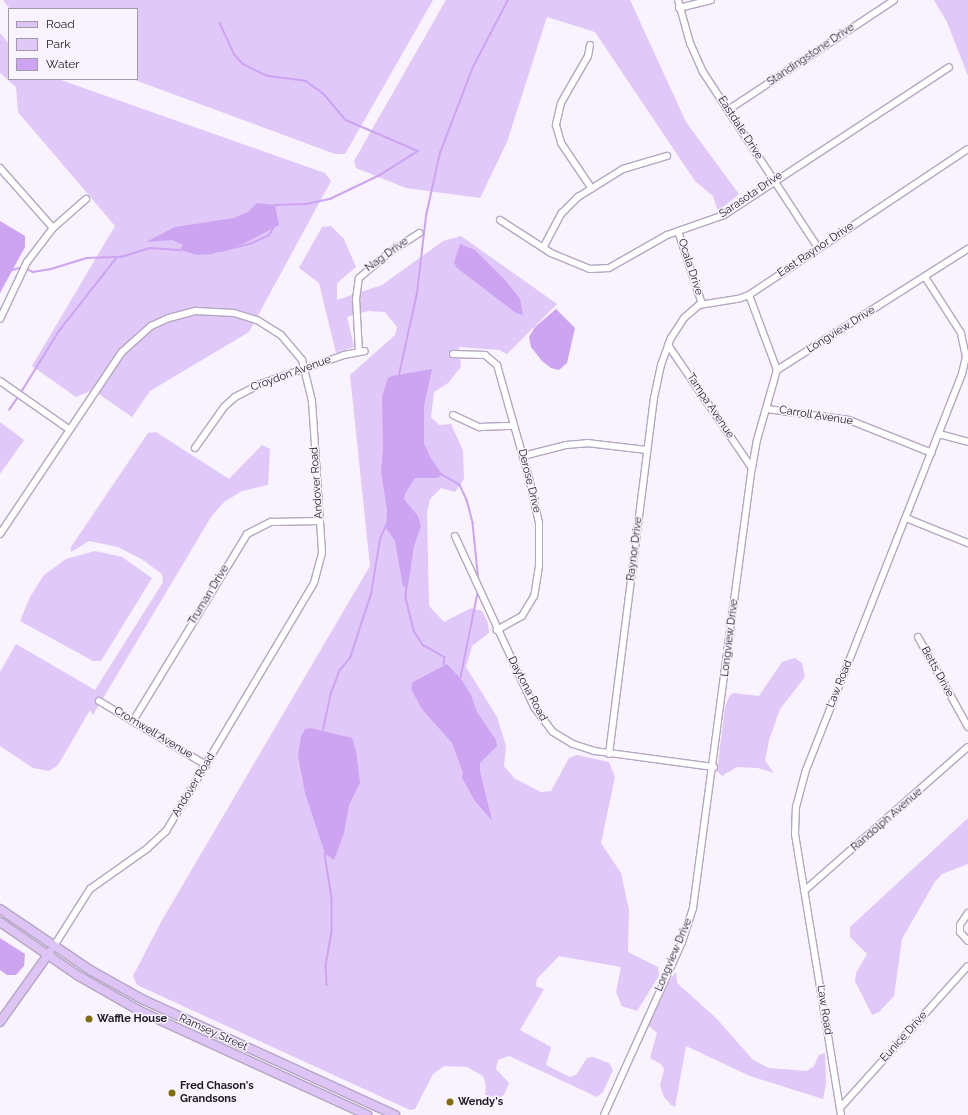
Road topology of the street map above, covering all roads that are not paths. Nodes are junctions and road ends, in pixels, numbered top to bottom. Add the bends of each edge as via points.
1 (678, 0) edge
2 (711, 0) edge
3 (894, 0) edge
4 (679, 8) junction
5 (590, 45) dead end
6 (949, 67) dead end
7 (728, 110) junction
8 (968, 149) edge
9 (667, 156) dead end
10 (0, 168) edge
11 (774, 180) junction
12 (592, 189) junction
13 (86, 199) dead end
14 (500, 220) dead end
15 (53, 228) junction
16 (678, 231) junction
17 (419, 233) dead end
18 (543, 248) junction
19 (818, 248) junction
20 (968, 249) edge
21 (925, 277) junction
22 (749, 295) junction
23 (702, 304) junction
24 (0, 319) edge
25 (668, 344) junction
26 (966, 347) edge
27 (362, 351) joint
28 (453, 354) dead end
29 (305, 369) junction
30 (777, 370) junction
31 (0, 381) edge
32 (767, 409) junction
33 (453, 415) dead end
34 (514, 426) junction
35 (70, 430) junction
36 (939, 434) junction
37 (968, 442) edge
38 (195, 448) dead end
39 (647, 450) junction
40 (932, 453) junction
41 (523, 456) junction
42 (752, 468) junction
43 (906, 518) junction
44 (320, 521) junction
45 (0, 534) edge
46 (455, 536) dead end
47 (968, 542) edge
48 (497, 630) junction
49 (918, 637) dead end
50 (99, 701) dead end
51 (134, 721) junction
52 (968, 727) edge
53 (968, 747) edge
54 (609, 754) junction
55 (206, 765) junction
56 (714, 767) junction
57 (804, 891) junction
58 (0, 909) edge
59 (968, 913) edge
60 (0, 922) edge
61 (968, 941) edge
62 (54, 946) junction
63 (47, 955) junction
64 (968, 966) edge
65 (0, 1022) edge
66 (250, 1050) junction
67 (245, 1060) junction
68 (840, 1112) edge
69 (367, 1115) edge
70 (395, 1115) edge
71 (604, 1115) edge

1 - 4 street, Eastdale Drive
2 - 4 street
3 - 7 street, Standingstone Drive
4 - 7 street, Eastdale Drive via 697,58
5 - 12 street via 588,56 561,104 556,125 561,143
6 - 11 street, Sarasota Drive
7 - 11 street, Eastdale Drive
8 - 19 street, East Raynor Drive
9 - 12 street via 630,166
10 - 15 street
11 - 16 street, Sarasota Drive via 724,214 703,224
11 - 19 street, Eastdale Drive
12 - 18 street via 575,200 562,213
13 - 15 street
14 - 18 street, Sarasota Drive
15 - 24 street via 19,275
16 - 18 street, Sarasota Drive via 605,269 586,268
16 - 23 street, Ocala Drive
17 - 27 street, Nag Drive via 390,252 359,278 356,299
19 - 22 street, East Raynor Drive
20 - 21 street, Longview Drive
21 - 26 street, Law Road via 959,327
21 - 30 street, Longview Drive
22 - 23 street, East Raynor Drive via 731,301
22 - 30 street
23 - 25 street via 684,318
25 - 39 street, Raynor Drive via 654,398
25 - 42 street, Tampa Avenue
26 - 36 street, Law Road via 962,374
27 - 29 street, Croydon Avenue
28 - 34 street, Derose Drive via 485,355 495,361
29 - 35 street, Andover Road via 302,360 287,340 256,320 219,311 184,313 157,323 130,343
29 - 38 street, Croydon Avenue via 260,384 235,396
29 - 44 street, Andover Road via 312,401
30 - 32 street, Longview Drive
31 - 35 street
32 - 40 street, Carroll Avenue via 849,420
32 - 42 street, Longview Drive via 756,440
33 - 34 street via 480,427
34 - 41 street, Derose Drive
35 - 45 street, Andover Road
36 - 37 street
36 - 40 street, Law Road
39 - 41 street via 587,443 566,445
39 - 54 street, Raynor Drive
40 - 43 street, Law Road
41 - 48 street, Derose Drive via 539,523 535,592 522,616
42 - 56 street, Longview Drive
43 - 47 street
43 - 57 street, Law Road via 806,770 797,799 796,834
44 - 51 street, Truman Drive via 271,522 247,534
44 - 55 street, Andover Road via 322,553 309,594
46 - 48 street, Daytona Road
48 - 54 street, Daytona Road via 545,723 562,739
49 - 52 street, Betts Drive
50 - 51 street, Cromwell Avenue
51 - 55 street, Cromwell Avenue
53 - 57 street, Randolph Avenue
54 - 56 street, Daytona Road
55 - 62 street, Andover Road via 162,836 90,889
56 - 71 street, Longview Drive via 699,881 689,921
57 - 68 street, Law Road
58 - 62 main road, Ramsey Street
59 - 61 street via 960,925 960,932
60 - 63 main road, Ramsey Street
62 - 63 main road
62 - 66 main road, Ramsey Street via 144,1000
63 - 65 main road
63 - 67 main road, Ramsey Street via 138,1010
64 - 68 street, Eunice Drive
66 - 67 main road
66 - 70 main road, Ramsey Street
67 - 69 main road, Ramsey Street

